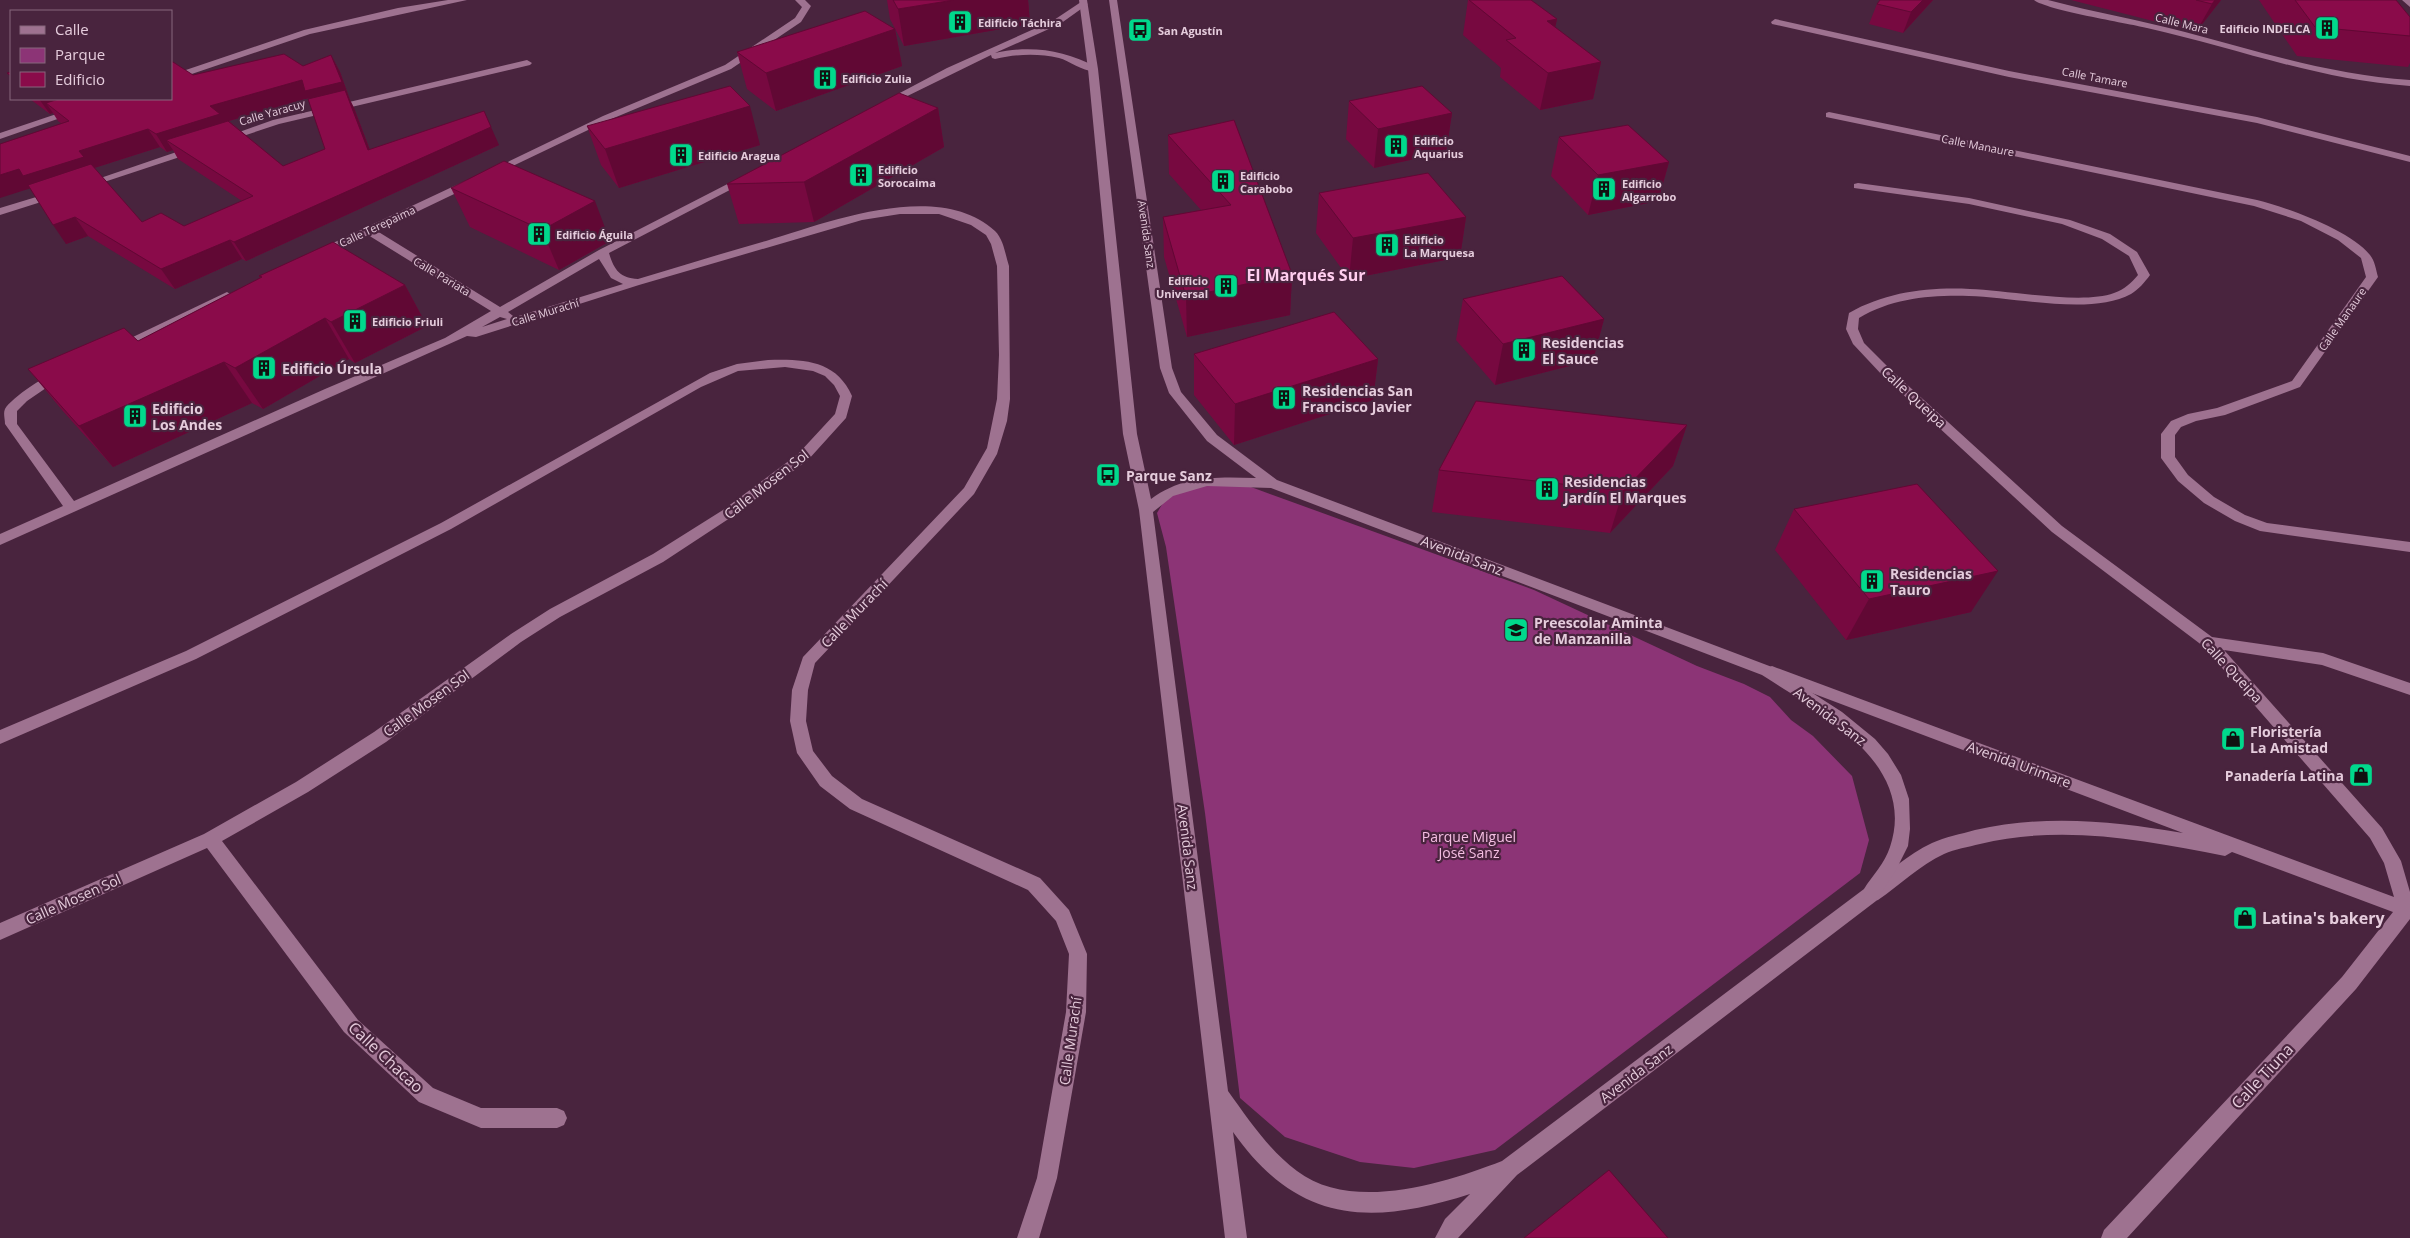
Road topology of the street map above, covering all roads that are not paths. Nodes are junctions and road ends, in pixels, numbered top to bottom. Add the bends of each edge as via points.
1 (463, 0) edge
2 (799, 0) edge
3 (1113, 0) edge
4 (2038, 0) edge
5 (2406, 0) edge
6 (1084, 2) edge
7 (2410, 4) edge
8 (1776, 22) dead end
9 (527, 62) dead end
10 (1093, 69) junction
11 (950, 70) junction
12 (172, 78) edge
13 (2410, 83) edge
14 (107, 100) edge
15 (872, 111) edge
16 (1829, 115) dead end
17 (0, 136) edge
18 (2410, 159) edge
19 (750, 175) edge
20 (1858, 186) dead end
21 (0, 212) edge
22 (368, 230) junction
23 (603, 252) junction
24 (307, 259) edge
25 (639, 282) junction
26 (236, 292) edge
27 (500, 311) junction
28 (516, 322) junction
29 (449, 341) junction
30 (106, 353) edge
31 (71, 370) edge
32 (1272, 483) junction
33 (70, 507) junction
34 (1146, 510) junction
35 (0, 540) edge
36 (2410, 547) edge
37 (2208, 642) junction
38 (1767, 670) junction
39 (2410, 689) edge
40 (0, 738) edge
41 (210, 839) junction
42 (2271, 858) junction
43 (1870, 895) junction
44 (2408, 910) edge
45 (0, 932) edge
46 (1219, 1096) junction
47 (557, 1118) dead end
48 (1510, 1168) junction
49 (1028, 1238) edge
50 (1236, 1238) edge
51 (1446, 1238) edge
52 (2112, 1238) edge

1 - 12 street via 307,32
2 - 22 street, Calle Terepaima via 807,6 798,20 728,67 606,118
3 - 32 street, Avenida Sanz via 1166,368 1175,393 1212,438
4 - 13 street, Calle Mara via 2175,32 2322,73 2376,82
5 - 7 street
6 - 10 street, Avenida Sanz
6 - 11 street via 1056,22
8 - 18 street, Calle Tamare via 2009,74 2257,120
9 - 21 street, Calle Yaracuy via 276,122
10 - 11 street via 1064,56 1032,52 1003,54
10 - 34 street, Avenida Sanz via 1130,434
11 - 15 street
14 - 17 street
16 - 36 street, Calle Manaure via 2257,203 2305,219 2342,238 2366,257 2372,277 2296,384 2220,412 2176,424 2168,434 2168,458 2183,478 2208,500 2265,528
19 - 23 street
20 - 37 street, Calle Queipa via 2032,212 2112,238 2132,252 2142,264 2144,275 2135,285 2105,298 2080,301 1986,292 1926,294 1877,302 1853,316 1852,329 1859,344 1887,373 2057,529
22 - 24 street, Calle Terepaima
22 - 27 street, Calle Pariata
23 - 25 street, Calle Murachí via 613,275 622,282
23 - 27 street
25 - 28 street, Calle Murachí
25 - 49 street, Calle Murachí via 877,212 932,211 959,216 992,234 1002,266 1004,385 996,442 969,491 808,661 800,690 798,721 805,753 826,781 856,804 1034,884 1063,916 1078,954 1076,1012 1047,1178
26 - 30 street
27 - 28 street, Calle Pariata
27 - 29 street
28 - 29 street, Calle Murachí
29 - 33 street
31 - 33 street via 44,383 11,410 11,424 17,435
32 - 34 street, Avenida Sanz via 1207,481 1187,485 1168,493
32 - 38 street, Avenida Sanz
33 - 35 street
34 - 46 street, Avenida Sanz
37 - 39 street via 2323,660
37 - 44 street, Calle Queipa via 2376,833 2392,861
38 - 42 street, Avenida Urimare
38 - 43 street, Avenida Sanz via 1840,720 1864,741 1893,776 1902,815 1899,846
40 - 41 street, Calle Mosen Sol via 191,655 446,526 724,371 771,363 798,364 822,369 838,381 846,396 841,415 824,436 804,457 728,513 658,558 555,613 380,737 302,787
41 - 45 street, Calle Mosen Sol
41 - 47 street, Calle Chacao via 351,1026 426,1095 481,1118
42 - 43 street, Avenida Urimare via 2107,829 2020,829 1980,836 1938,849
42 - 44 street, Avenida Urimare
43 - 48 street, Avenida Sanz
44 - 52 street, Calle Tiuna via 2349,983
46 - 48 street, Avenida Sanz via 1266,1158 1288,1178 1316,1193 1353,1201 1390,1202 1461,1188
46 - 50 street, Avenida Sanz
48 - 51 street, Avenida Sanz

